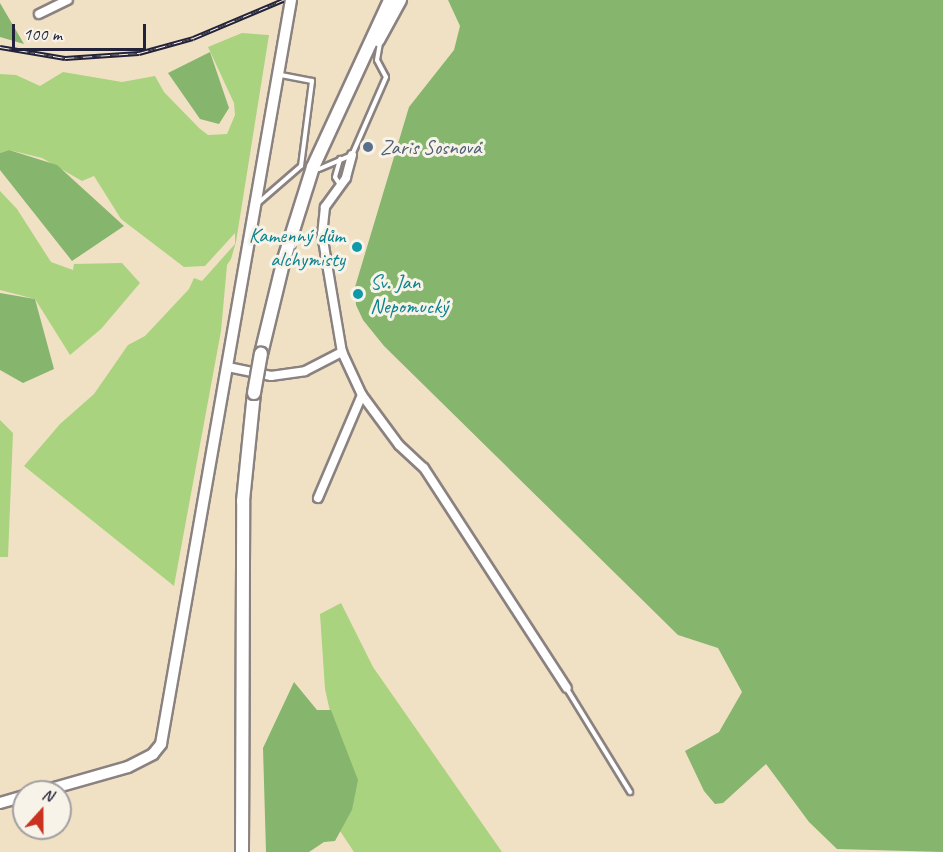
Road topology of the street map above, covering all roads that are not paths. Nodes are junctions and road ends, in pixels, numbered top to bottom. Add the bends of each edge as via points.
1 (68, 0) edge
2 (291, 0) edge
3 (390, 0) edge
4 (400, 0) edge
5 (39, 14) dead end
6 (387, 23) junction
7 (278, 74) junction
8 (352, 155) junction
9 (341, 158) junction
10 (319, 169) junction
11 (340, 186) junction
12 (255, 206) junction
13 (299, 213) junction
14 (342, 352) junction
15 (228, 366) junction
16 (362, 395) junction
17 (318, 498) dead end
18 (567, 688) joint
19 (72, 783) edge
20 (630, 792) dead end
21 (242, 852) edge

1 - 5 street
2 - 7 street
3 - 13 main road via 325,137
4 - 6 main road
6 - 8 lane via 377,56 386,77
6 - 10 main road
7 - 12 street
7 - 12 lane via 312,81 301,166
8 - 9 lane
8 - 11 street
9 - 10 lane
9 - 11 lane via 335,177
10 - 13 main road
11 - 14 street via 325,207 322,234
12 - 15 street
13 - 21 main road, bridge via 261,354 243,501
14 - 15 street via 324,364 271,376
14 - 16 street
15 - 19 street via 161,744 153,754 128,767
16 - 17 street
16 - 18 street via 399,445 424,468
18 - 20 lane

